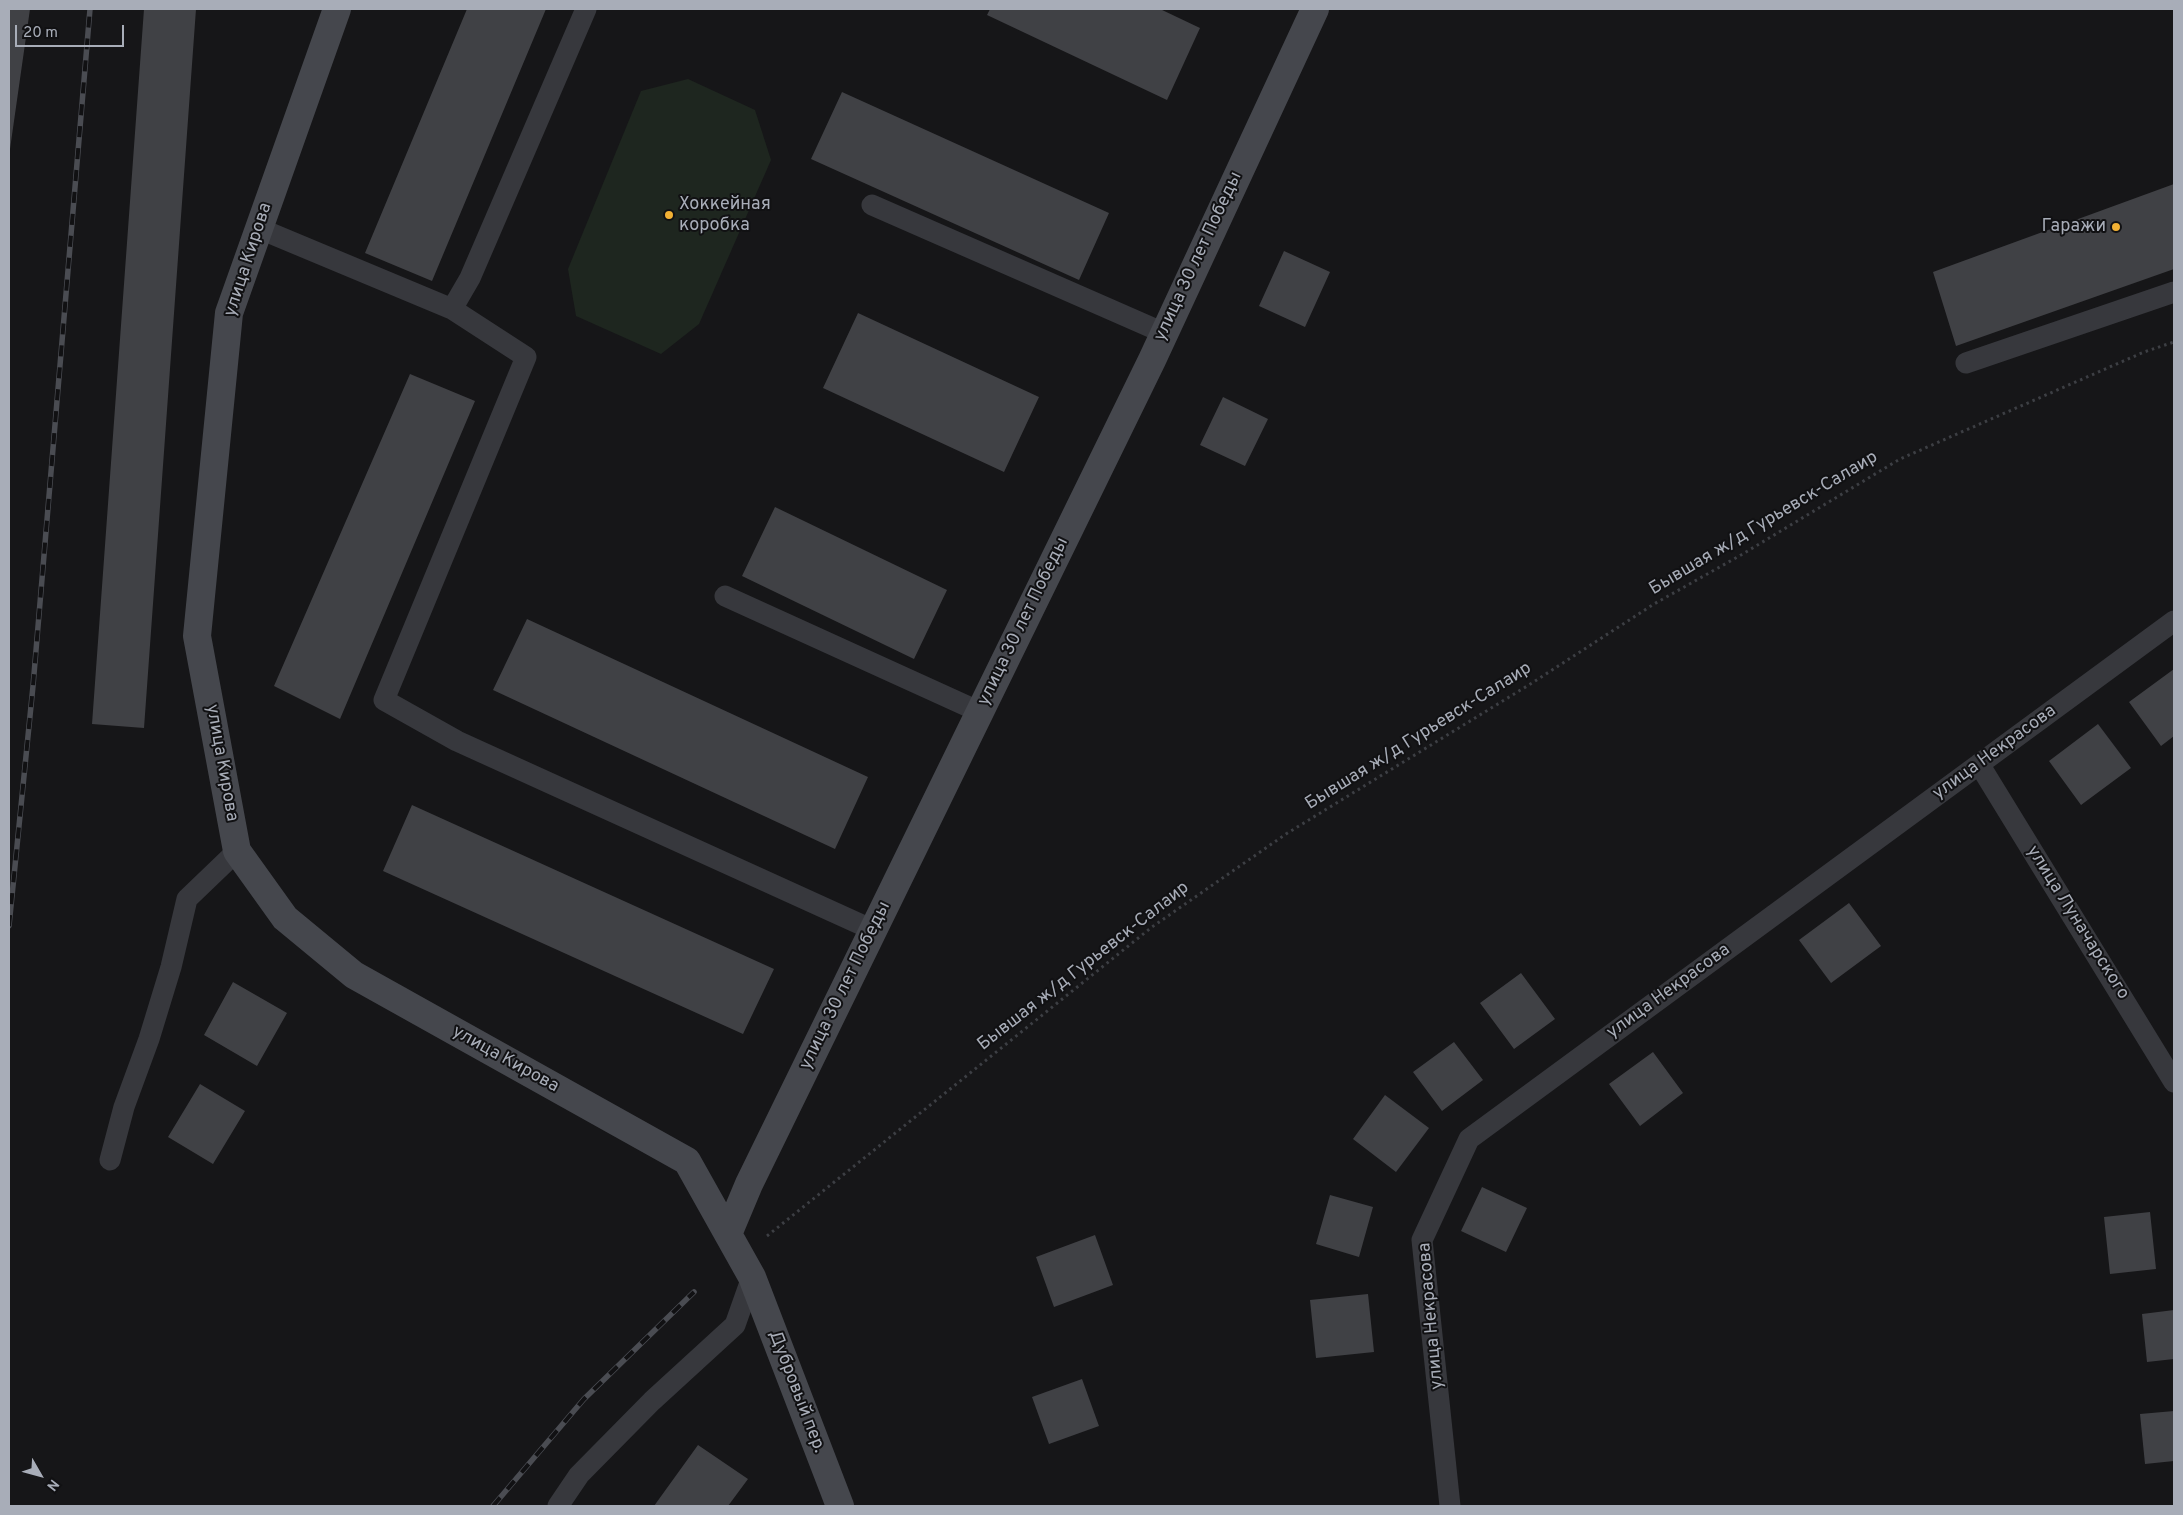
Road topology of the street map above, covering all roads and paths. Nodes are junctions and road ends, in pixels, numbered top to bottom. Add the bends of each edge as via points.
1 (337, 9) edge
2 (586, 9) edge
3 (1315, 9) edge
4 (872, 205) dead end
5 (258, 228) junction
6 (2174, 292) edge
7 (452, 309) junction
8 (1164, 333) junction
9 (2174, 342) edge
10 (1966, 363) dead end
11 (725, 596) dead end
12 (2174, 622) edge
13 (980, 712) junction
14 (1979, 764) junction
15 (237, 852) junction
16 (873, 930) junction
17 (2174, 1082) edge
18 (110, 1160) dead end
19 (740, 1256) junction
20 (558, 1506) edge
21 (840, 1506) edge
22 (1450, 1506) edge

1 - 5 street, улица Кирова
2 - 7 lane via 470,278
3 - 8 street, улица 30 лет Победы
4 - 8 lane
5 - 7 lane
5 - 15 street, улица Кирова via 229,313 197,636
6 - 10 lane
7 - 16 lane via 526,357 384,700 457,740
8 - 13 street, улица 30 лет Победы
9 - 19 path, Бывшая ж/д Гурьевск-Салаир via 2144,352 1900,459 1654,604 1286,834 1152,927
11 - 13 lane
12 - 14 lane, улица Некрасова
13 - 16 street, улица 30 лет Победы
14 - 17 lane, улица Луначарского
14 - 22 lane, улица Некрасова via 1469,1139 1422,1240
15 - 18 lane via 187,899 171,967 124,1107
15 - 19 street, улица Кирова via 285,918 354,976 687,1161
16 - 19 street, улица 30 лет Победы via 749,1184
19 - 20 lane via 735,1325 578,1475
19 - 21 street, Дубровый пер.

